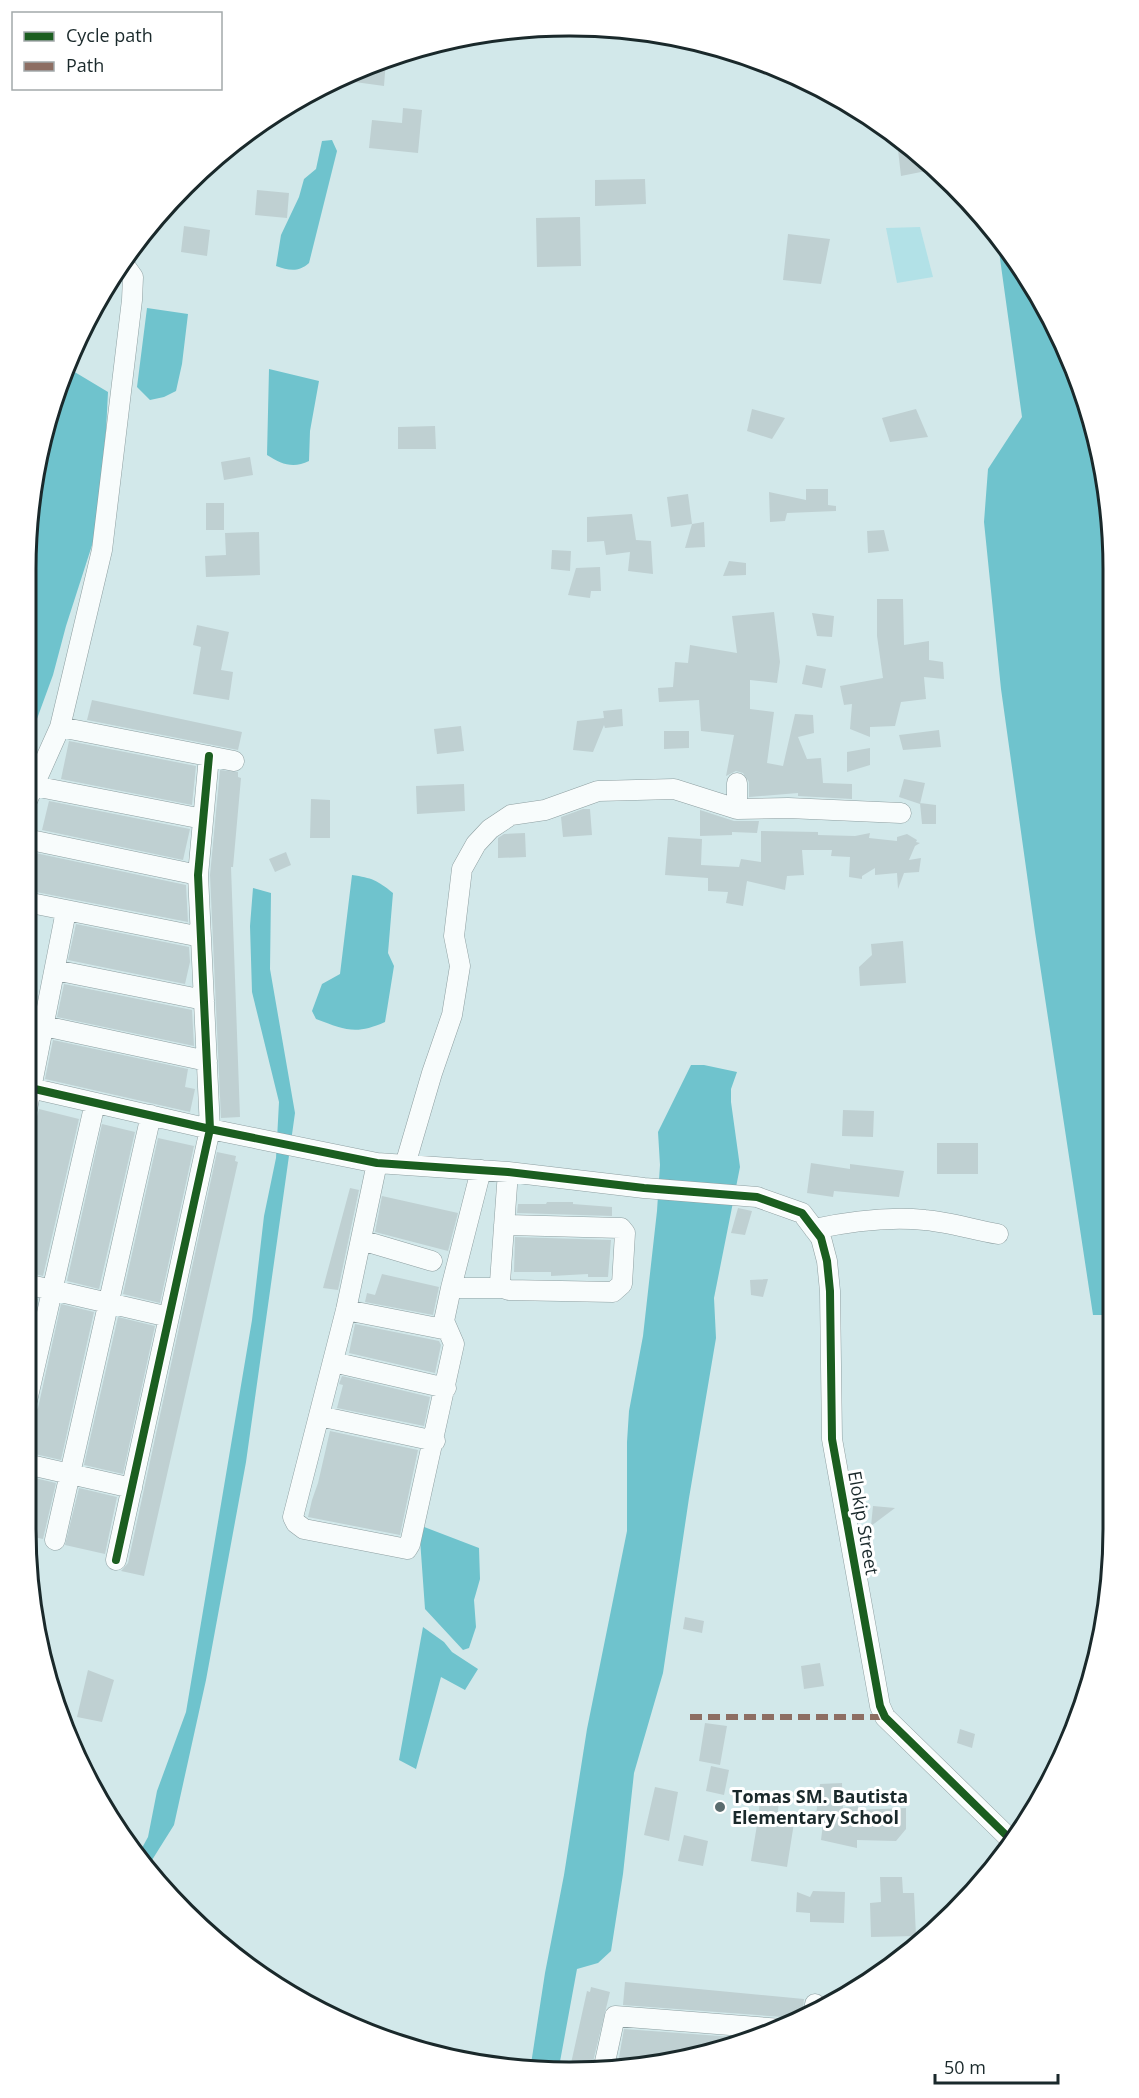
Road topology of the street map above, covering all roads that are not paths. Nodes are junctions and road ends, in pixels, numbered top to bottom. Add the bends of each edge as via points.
1 (128, 270) edge
2 (60, 727) junction
3 (209, 756) junction
4 (234, 761) dead end
5 (36, 781) edge
6 (737, 783) dead end
7 (36, 795) edge
8 (736, 809) junction
9 (901, 813) dead end
10 (203, 819) junction
11 (36, 841) edge
12 (198, 875) junction
13 (36, 904) edge
14 (66, 910) junction
15 (201, 937) junction
16 (55, 970) junction
17 (204, 1000) junction
18 (44, 1026) junction
19 (36, 1059) edge
20 (207, 1061) junction
21 (36, 1090) edge
22 (95, 1103) junction
23 (151, 1115) junction
24 (210, 1129) junction
25 (377, 1163) junction
26 (405, 1165) junction
27 (482, 1170) junction
28 (508, 1172) junction
29 (504, 1225) junction
30 (814, 1229) junction
31 (998, 1234) dead end
32 (361, 1240) junction
33 (432, 1261) dead end
34 (36, 1286) edge
35 (451, 1288) junction
36 (503, 1288) junction
37 (52, 1290) junction
38 (109, 1303) junction
39 (346, 1310) junction
40 (169, 1317) junction
41 (448, 1330) junction
42 (36, 1361) edge
43 (333, 1362) junction
44 (446, 1388) junction
45 (319, 1416) junction
46 (435, 1441) junction
47 (36, 1466) edge
48 (70, 1474) junction
49 (132, 1488) junction
50 (55, 1540) dead end
51 (116, 1560) dead end
52 (1006, 1834) edge
53 (758, 2027) edge
54 (605, 2061) edge

1 - 2 street via 133,277 132,300 102,550
2 - 3 street
2 - 5 street
3 - 4 street
3 - 10 street
6 - 8 street
7 - 10 street
8 - 9 street
8 - 26 street via 674,789 598,791 545,810 511,815 476,844 462,869 454,936 460,966 452,1015
10 - 12 street
11 - 12 street
12 - 15 street
13 - 14 street
14 - 15 street
14 - 16 street
15 - 17 street
16 - 17 street
16 - 18 street
17 - 20 street
18 - 19 street
18 - 20 street
20 - 24 street
21 - 22 street, Elokip Street
22 - 23 street, Elokip Street
22 - 37 street
23 - 24 street, Elokip Street
23 - 38 street
24 - 25 street, Elokip Street
24 - 40 street
25 - 26 street, Elokip Street
25 - 32 street
26 - 27 street, Elokip Street
27 - 28 street, Elokip Street
27 - 35 street
28 - 29 street
28 - 30 street, Elokip Street via 757,1197 802,1213
29 - 36 street via 500,1282
29 - 36 street via 621,1228 625,1233 622,1284 613,1292
30 - 31 street via 892,1218
30 - 52 street, Elokip Street via 821,1238 830,1290 832,1439 880,1706 885,1717
32 - 33 street
32 - 39 street
34 - 37 street
35 - 36 street
35 - 41 street via 444,1321
37 - 38 street
37 - 42 street
38 - 40 street
38 - 48 street
39 - 41 street
39 - 43 street
40 - 49 street
41 - 44 street via 454,1344
43 - 44 street
43 - 45 street
44 - 46 street
45 - 46 street
45 - 46 street via 293,1517 304,1529 407,1549
47 - 48 street
48 - 49 street
48 - 50 street
49 - 51 street
53 - 54 street via 615,2016

